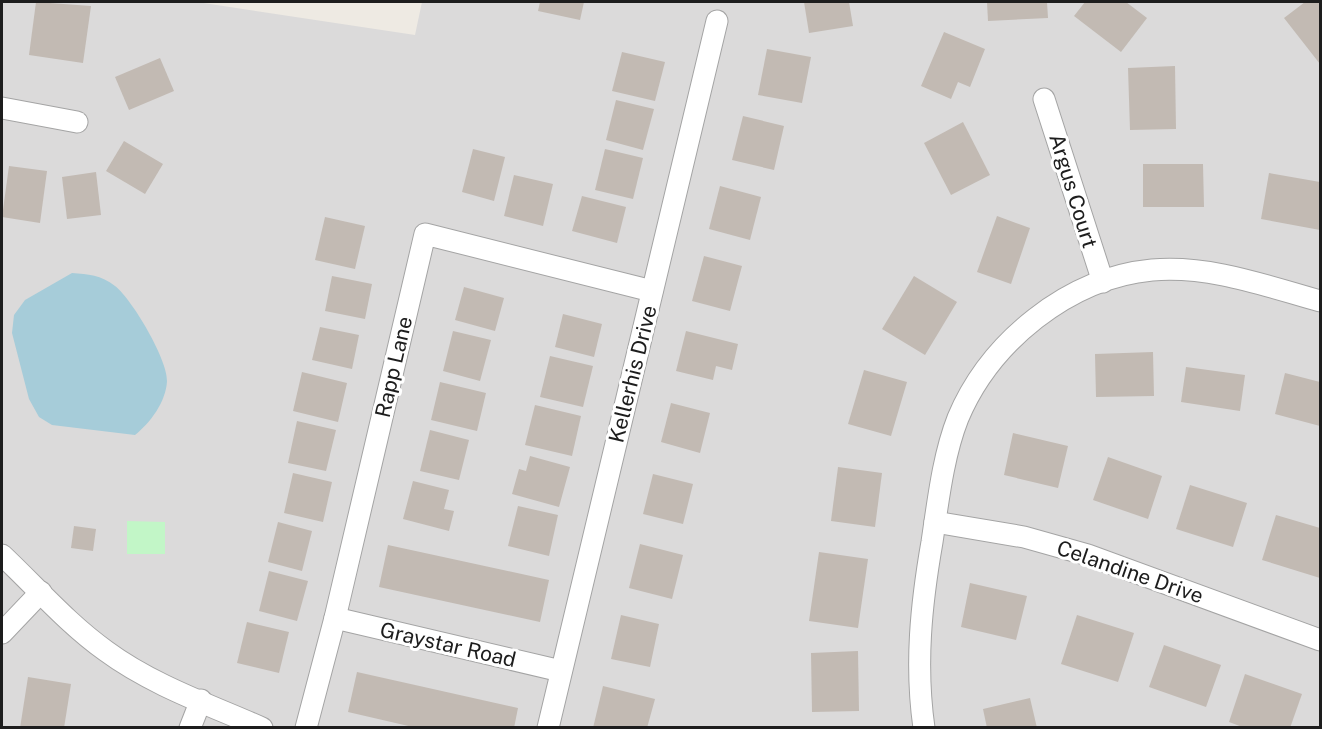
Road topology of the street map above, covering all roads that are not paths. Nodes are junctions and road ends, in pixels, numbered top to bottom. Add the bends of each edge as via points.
1 (717, 21) dead end
2 (1044, 99) dead end
3 (2, 108) edge
4 (77, 122) dead end
5 (1103, 282) junction
6 (652, 291) junction
7 (1320, 301) edge
8 (935, 522) junction
9 (2, 555) edge
10 (41, 592) junction
11 (335, 618) junction
12 (2, 633) edge
13 (1320, 640) edge
14 (561, 671) junction
15 (201, 700) junction
16 (190, 728) edge
17 (262, 728) edge
18 (306, 728) edge
19 (548, 728) edge
20 (924, 728) edge

1 - 6 street, Kellerhis Drive
2 - 5 street, Argus Court
3 - 4 street
5 - 7 street via 1151,270 1212,273
5 - 8 street via 1037,317 983,373 958,419
6 - 11 street, Rapp Lane via 425,234
6 - 14 street, Kellerhis Drive
8 - 13 street, Celandine Drive via 1065,548
8 - 20 street via 921,603
9 - 10 street
10 - 12 street
10 - 15 street via 106,652
11 - 14 street, Graystar Road
11 - 18 street, Rapp Lane
14 - 19 street, Kellerhis Drive
15 - 16 street
15 - 17 street

